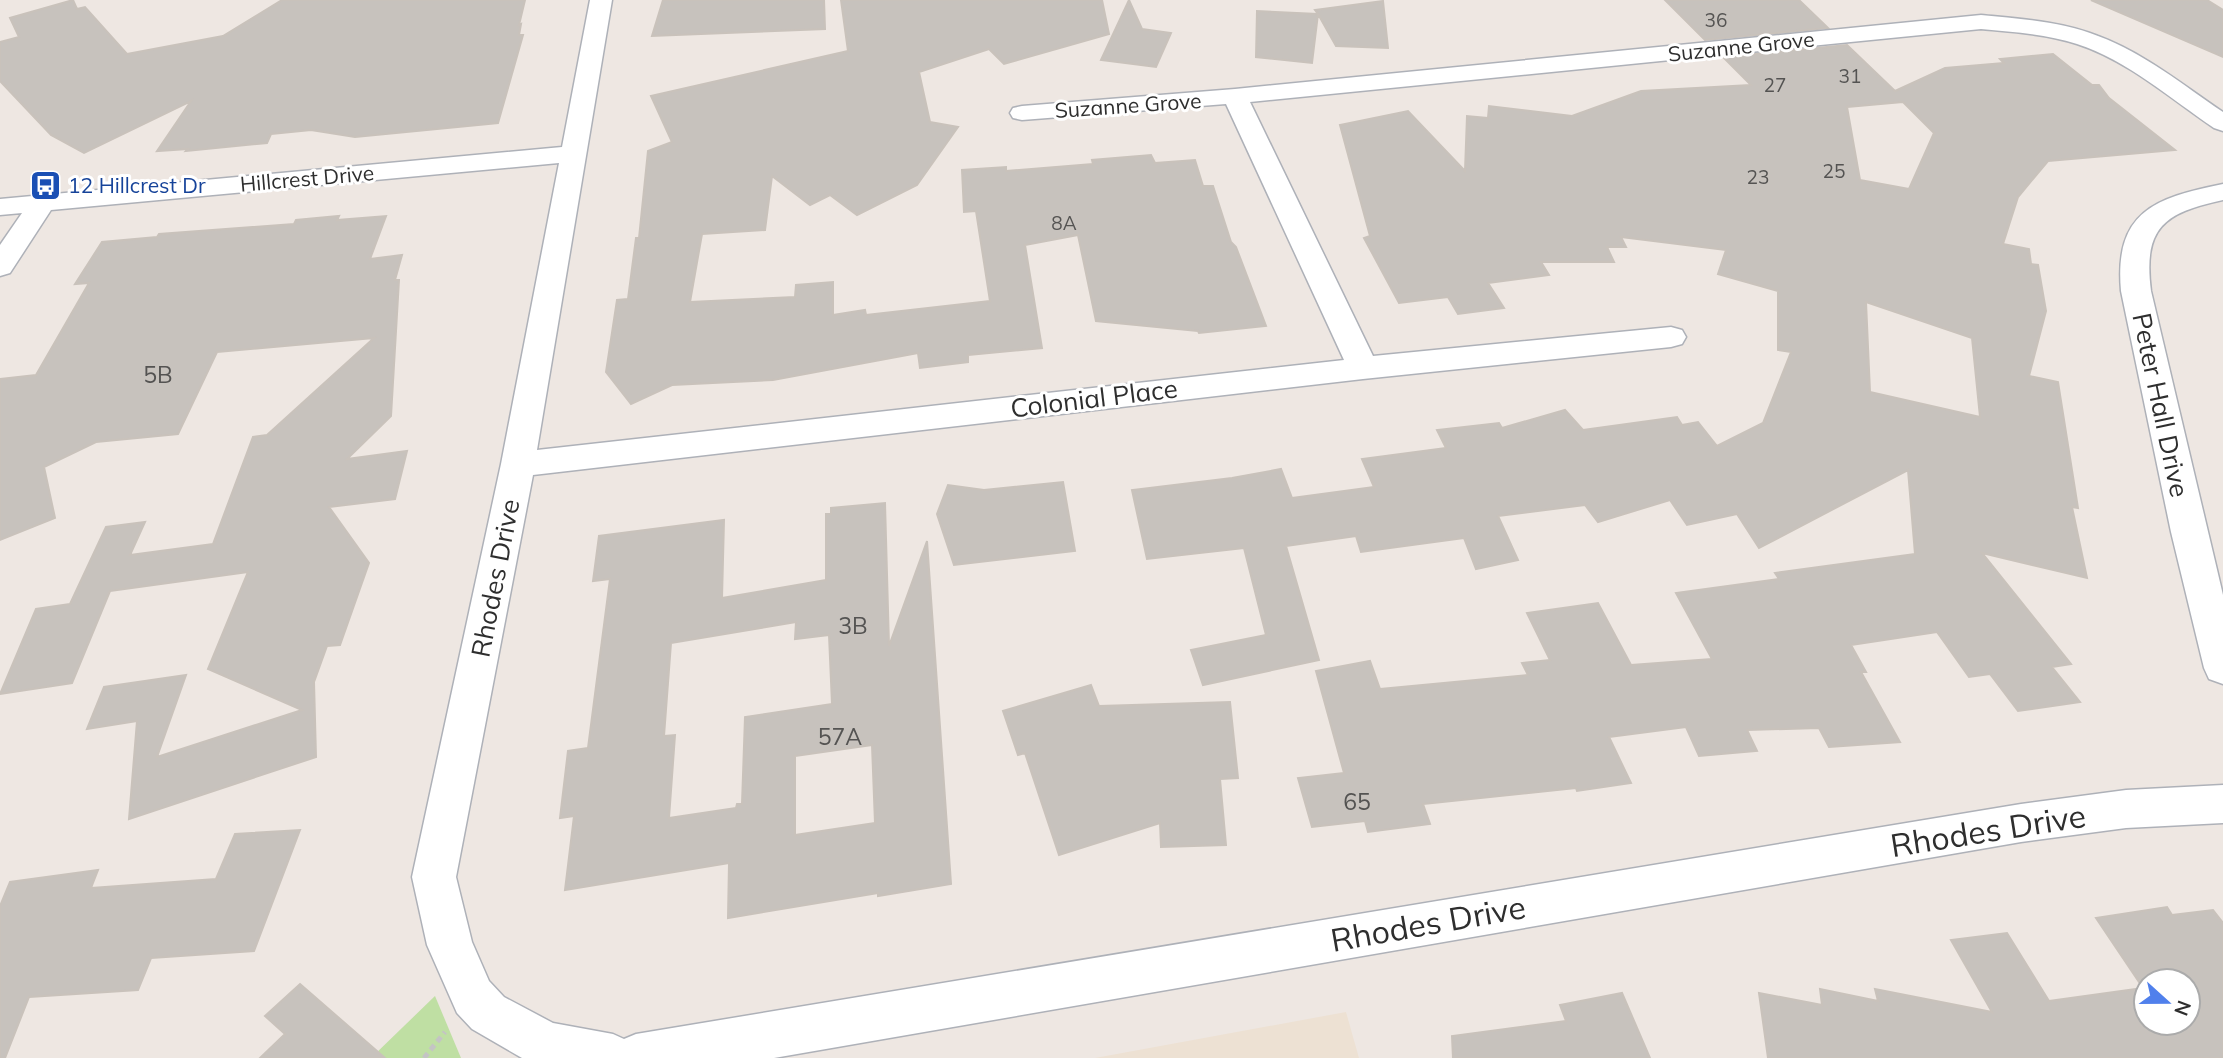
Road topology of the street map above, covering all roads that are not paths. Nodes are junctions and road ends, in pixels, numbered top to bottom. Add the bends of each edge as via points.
1 (601, 0) edge
2 (1235, 96) junction
3 (1022, 113) dead end
4 (2223, 123) edge
5 (572, 154) junction
6 (2223, 192) edge
7 (42, 203) junction
8 (0, 207) edge
9 (0, 267) edge
10 (1671, 337) dead end
11 (1363, 368) junction
12 (518, 464) junction
13 (2223, 668) edge
14 (2223, 804) edge
15 (613, 1058) edge
16 (636, 1058) edge

1 - 5 street, Rhodes Drive
2 - 3 street, Suzanne Grove
2 - 4 street, Suzanne Grove via 1981,22 2089,40
2 - 11 street, Suzanne Grove
5 - 7 street, Hillcrest Drive
5 - 12 street, Rhodes Drive
6 - 13 street, Peter Hall Drive via 2184,201 2159,214 2144,228 2133,255 2139,304
7 - 8 street, Hillcrest Drive
7 - 9 street
10 - 11 street, Colonial Place
11 - 12 street, Colonial Place
12 - 15 street, Rhodes Drive via 434,877 450,945 473,997 488,1013 547,1046
14 - 16 street, Rhodes Drive via 2126,809 2021,822

